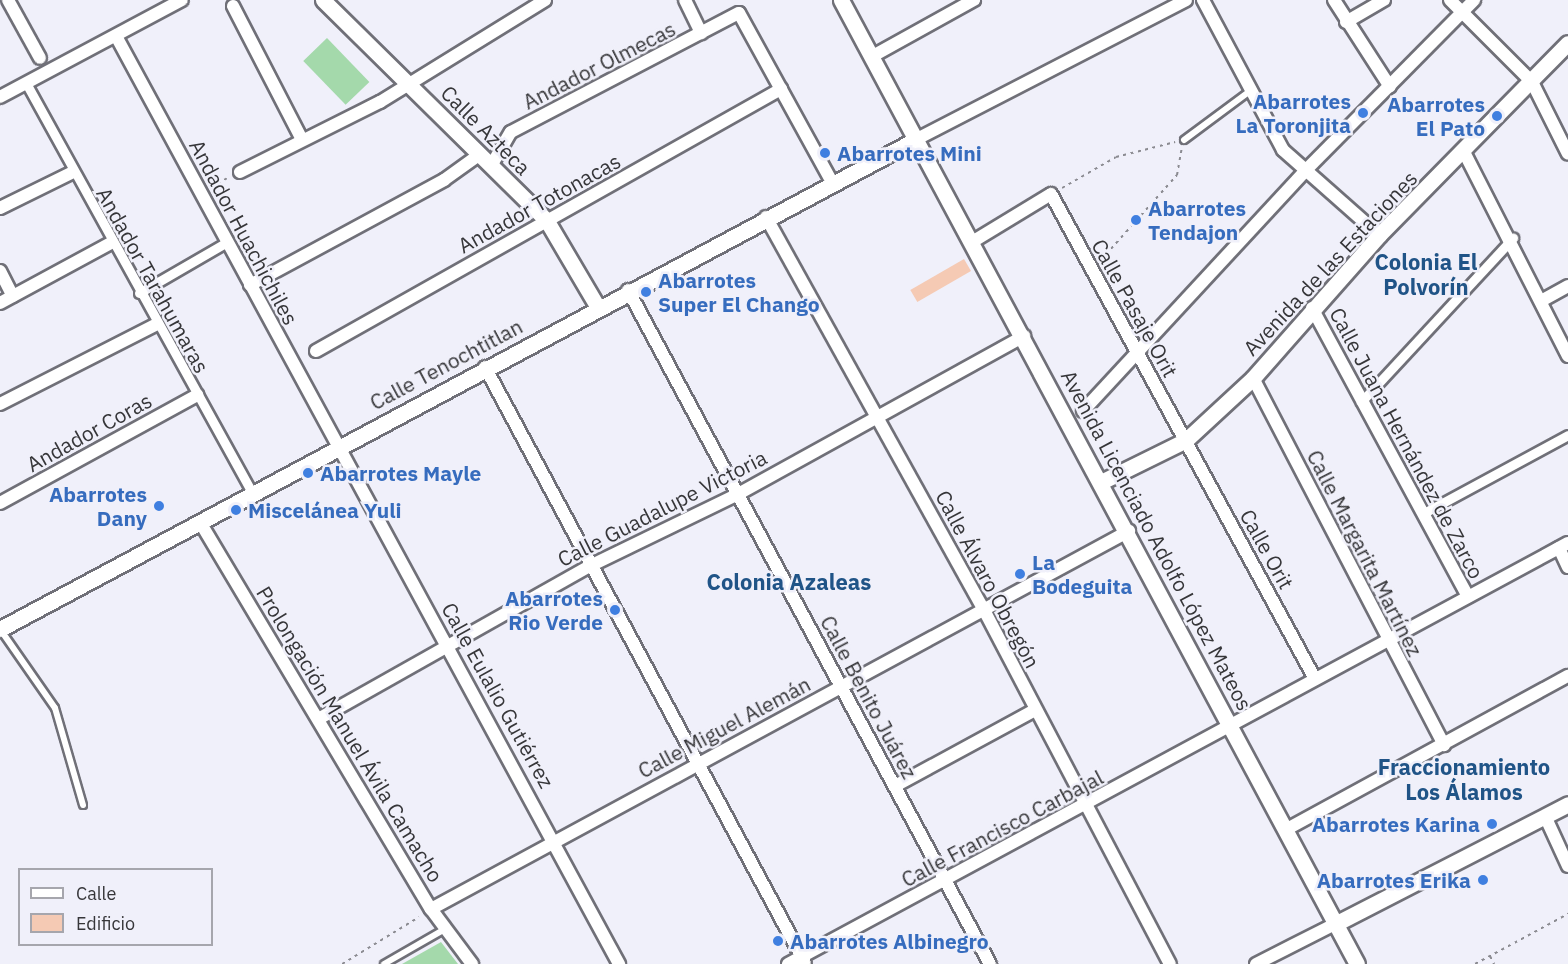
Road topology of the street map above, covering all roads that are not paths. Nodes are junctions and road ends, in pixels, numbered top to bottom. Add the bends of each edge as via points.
1 (8, 0) edge
2 (182, 0) edge
3 (545, 0) edge
4 (685, 0) edge
5 (841, 0) edge
6 (974, 0) edge
7 (1186, 0) edge
8 (1203, 0) edge
9 (1334, 0) edge
10 (1384, 0) edge
11 (1450, 0) edge
12 (1474, 0) edge
13 (330, 2) edge
14 (233, 6) dead end
15 (1463, 12) junction
16 (1346, 22) junction
17 (701, 33) junction
18 (116, 36) junction
19 (1568, 43) edge
20 (871, 57) junction
21 (40, 58) dead end
22 (410, 82) junction
23 (1532, 82) junction
24 (26, 83) junction
25 (1390, 87) junction
26 (781, 89) junction
27 (1251, 91) junction
28 (0, 97) edge
29 (301, 138) junction
30 (915, 140) junction
31 (1184, 140) road end
32 (1464, 152) junction
33 (480, 154) junction
34 (1568, 154) edge
35 (491, 166) junction
36 (1306, 170) junction
37 (240, 172) road end
38 (71, 173) junction
39 (832, 182) junction
40 (0, 208) edge
41 (766, 217) junction
42 (547, 221) junction
43 (1379, 235) junction
44 (1513, 238) junction
45 (226, 242) junction
46 (972, 242) junction
47 (111, 243) junction
48 (0, 271) edge
49 (250, 285) junction
50 (1568, 286) edge
51 (628, 290) junction
52 (139, 293) junction
53 (13, 296) junction
54 (1541, 301) junction
55 (0, 303) edge
56 (597, 306) junction
57 (1312, 308) junction
58 (157, 324) junction
59 (1024, 336) junction
60 (316, 351) dead end
61 (1137, 351) junction
62 (1568, 356) edge
63 (484, 367) junction
64 (1253, 378) junction
65 (197, 395) junction
66 (1361, 402) junction
67 (0, 404) edge
68 (1083, 411) dead end
69 (877, 413) junction
70 (1568, 435) edge
71 (1186, 440) junction
72 (337, 447) junction
73 (1101, 482) junction
74 (252, 493) junction
75 (738, 494) junction
76 (0, 502) edge
77 (1422, 514) junction
78 (200, 522) junction
79 (1129, 531) junction
80 (1563, 546) edge
81 (592, 564) junction
82 (1568, 567) edge
83 (1468, 597) junction
84 (983, 608) junction
85 (0, 629) edge
86 (1388, 640) junction
87 (450, 647) junction
88 (1568, 676) edge
89 (1314, 677) junction
90 (841, 686) junction
91 (1035, 710) junction
92 (320, 718) junction
93 (1232, 724) junction
94 (1444, 745) junction
95 (700, 763) junction
96 (895, 786) junction
97 (1568, 804) edge
98 (83, 805) dead end
99 (1084, 806) junction
100 (1545, 816) junction
101 (1287, 829) junction
102 (555, 840) junction
103 (1568, 866) edge
104 (945, 882) junction
105 (431, 909) junction
106 (1335, 924) junction
107 (445, 928) junction
108 (803, 960) edge
109 (1263, 963) edge
110 (384, 964) edge
111 (471, 964) edge
112 (620, 964) edge
113 (788, 964) edge
114 (990, 964) edge
115 (1170, 964) edge
116 (1357, 964) edge

1 - 21 street
2 - 18 street
3 - 22 street
4 - 17 street
5 - 20 street, Avenida Licenciado Adolfo López Mateos
6 - 20 street
7 - 30 street
8 - 27 street
9 - 16 street
10 - 16 street
11 - 15 street
12 - 15 street
13 - 22 street, Calle Azteca
14 - 29 street
15 - 23 street
15 - 25 street
16 - 25 street
17 - 26 street, Andador Olmecas via 739,13
17 - 35 street, Andador Olmecas via 511,132
18 - 24 street
18 - 45 street, Andador Huachichiles
19 - 23 street, Avenida de las Estaciones
20 - 30 street, Avenida Licenciado Adolfo López Mateos
22 - 29 street
22 - 33 street, Calle Azteca
23 - 32 street, Avenida de las Estaciones
23 - 34 street
24 - 28 street
24 - 38 street, Andador Tarahumaras
25 - 36 street
26 - 39 street
26 - 42 street, Andador Totonacas
27 - 31 lane
27 - 36 street via 1282,150
29 - 37 street
30 - 39 street, Calle Tenochtitlan
30 - 46 street, Avenida Licenciado Adolfo López Mateos
32 - 43 street, Avenida de las Estaciones
32 - 44 street
33 - 35 street, Calle Azteca
33 - 49 street via 444,180
35 - 42 street, Calle Azteca
36 - 43 street
36 - 61 street
38 - 40 street
38 - 47 street, Andador Tarahumaras
39 - 41 street, Calle Tenochtitlan
41 - 51 street, Calle Tenochtitlan
41 - 69 street, Calle Álvaro Obregón
42 - 56 street, Calle Azteca
42 - 60 street, Andador Totonacas
43 - 57 street, Avenida de las Estaciones
44 - 54 street
44 - 66 street
45 - 49 street, Andador Huachichiles
45 - 52 street
46 - 59 street, Avenida Licenciado Adolfo López Mateos
46 - 61 street, Calle Pasaje Orit via 1051,194
47 - 52 street, Andador Tarahumaras
47 - 53 street
48 - 53 street
49 - 72 street, Andador Huachichiles
50 - 54 street
51 - 56 street, Calle Tenochtitlan
51 - 75 street, Calle Benito Juárez
52 - 58 street, Andador Tarahumaras
53 - 55 street
54 - 62 street
56 - 63 street, Calle Tenochtitlan
57 - 64 street, Avenida de las Estaciones
57 - 66 street, Calle Juana Hernández de Zarco
58 - 65 street, Andador Tarahumaras
58 - 67 street
59 - 69 street, Calle Guadalupe Victoria
59 - 73 street, Avenida Licenciado Adolfo López Mateos
61 - 68 street
61 - 71 street, Calle Pasaje Orit
63 - 72 street, Calle Tenochtitlan
63 - 81 street
64 - 71 street, Avenida de las Estaciones
64 - 86 street, Calle Margarita Martínez
65 - 74 street, Andador Tarahumaras
65 - 76 street, Andador Coras
66 - 77 street, Calle Juana Hernández de Zarco
69 - 75 street, Calle Guadalupe Victoria
69 - 84 street, Calle Álvaro Obregón
70 - 77 street
71 - 73 street, Avenida de las Estaciones
71 - 89 street, Calle Orit
72 - 74 street, Calle Tenochtitlan
72 - 87 street, Calle Eulalio Gutiérrez
73 - 79 street, Avenida Licenciado Adolfo López Mateos
74 - 78 street, Calle Tenochtitlan
75 - 81 street, Calle Guadalupe Victoria
75 - 90 street, Calle Benito Juárez
77 - 83 street, Calle Juana Hernández de Zarco
78 - 85 street, Calle Tenochtitlan
78 - 92 street, Prolongación Manuel Ávila Camacho
79 - 84 street, Calle Miguel Alemán
79 - 93 street, Avenida Licenciado Adolfo López Mateos
80 - 82 street
80 - 83 street, Calle Francisco Carbajal
81 - 87 street, Calle Guadalupe Victoria
81 - 95 street
83 - 86 street, Calle Francisco Carbajal
84 - 90 street, Calle Miguel Alemán
84 - 91 street, Calle Álvaro Obregón
85 - 98 lane via 55,708
86 - 89 street, Calle Francisco Carbajal
86 - 94 street, Calle Margarita Martínez
87 - 92 street, Calle Guadalupe Victoria
87 - 102 street, Calle Eulalio Gutiérrez
88 - 94 street
89 - 93 street, Calle Francisco Carbajal
90 - 95 street, Calle Miguel Alemán
90 - 96 street, Calle Benito Juárez
91 - 96 street
91 - 99 street, Calle Álvaro Obregón
92 - 105 street, Prolongación Manuel Ávila Camacho
93 - 99 street, Calle Francisco Carbajal
93 - 101 street, Avenida Licenciado Adolfo López Mateos
94 - 101 street
95 - 102 street, Calle Miguel Alemán
95 - 108 street
96 - 104 street, Calle Benito Juárez
97 - 100 street
99 - 104 street, Calle Francisco Carbajal
99 - 115 street, Calle Álvaro Obregón
100 - 103 street
100 - 106 street
101 - 106 street, Avenida Licenciado Adolfo López Mateos
102 - 105 street, Calle Miguel Alemán
102 - 112 street, Calle Eulalio Gutiérrez
104 - 108 street, Calle Francisco Carbajal
104 - 114 street, Calle Benito Juárez
105 - 107 street, Prolongación Manuel Ávila Camacho
106 - 109 street
106 - 116 street, Avenida Licenciado Adolfo López Mateos
107 - 110 lane
107 - 111 street, Prolongación Manuel Ávila Camacho
108 - 113 street, Calle Francisco Carbajal

